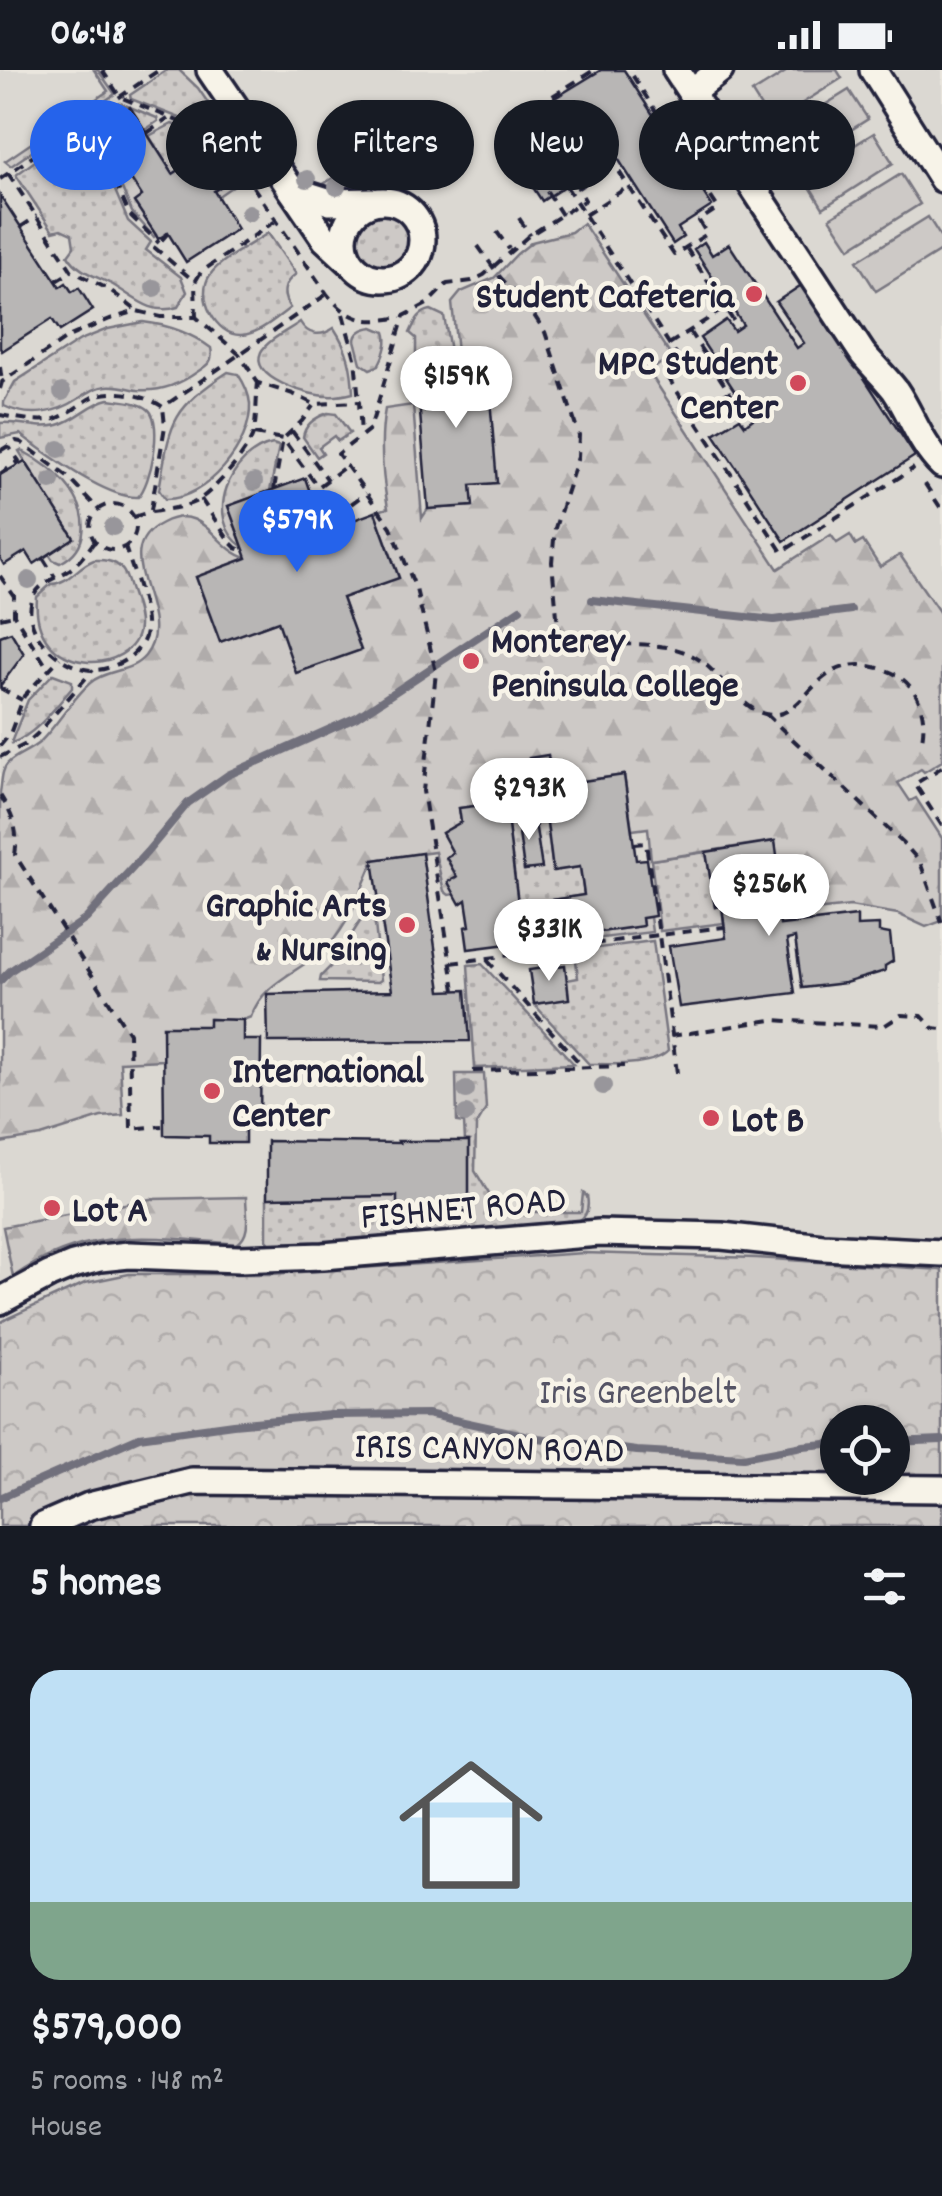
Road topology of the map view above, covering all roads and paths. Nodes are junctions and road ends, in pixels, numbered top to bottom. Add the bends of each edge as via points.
1 (102, 70) edge
2 (158, 70) edge
3 (210, 70) edge
4 (594, 70) edge
5 (630, 70) edge
6 (676, 70) edge
7 (720, 70) edge
8 (873, 70) edge
9 (692, 94) junction
10 (120, 98) junction
11 (117, 100) edge
12 (230, 100) edge
13 (166, 117) edge
14 (166, 120) edge
15 (147, 133) dead end
16 (30, 158) edge
17 (8, 173) junction
18 (0, 178) edge
19 (942, 180) edge
20 (629, 186) junction
21 (119, 190) edge
22 (256, 190) edge
23 (292, 190) joint
24 (569, 190) edge
25 (372, 202) junction
26 (578, 205) junction
27 (562, 215) junction
28 (585, 215) junction
29 (36, 216) junction
30 (519, 218) dead end
31 (277, 220) junction
32 (21, 226) dead end
33 (498, 232) dead end
34 (168, 234) dead end
35 (530, 236) junction
36 (159, 243) junction
37 (478, 246) dead end
38 (686, 248) junction
39 (510, 250) junction
40 (354, 266) junction
41 (492, 268) junction
42 (72, 271) junction
43 (56, 281) dead end
44 (195, 282) junction
45 (328, 294) junction
46 (725, 308) junction
47 (137, 312) junction
48 (342, 312) junction
49 (404, 316) junction
50 (196, 317) junction
51 (738, 328) dead end
52 (689, 331) junction
53 (669, 344) junction
54 (238, 354) junction
55 (0, 367) edge
56 (2, 382) junction
57 (258, 383) junction
58 (0, 389) edge
59 (729, 392) junction
60 (359, 402) junction
61 (314, 404) junction
62 (163, 407) junction
63 (0, 415) edge
64 (692, 416) junction
65 (749, 422) dead end
66 (292, 431) junction
67 (254, 434) junction
68 (361, 437) junction
69 (283, 439) junction
70 (8, 446) junction
71 (0, 451) edge
72 (346, 466) junction
73 (914, 468) dead end
74 (0, 474) edge
75 (933, 474) edge
76 (328, 480) junction
77 (318, 488) junction
78 (274, 489) dead end
79 (366, 493) junction
80 (201, 498) junction
81 (98, 510) junction
82 (151, 510) junction
83 (942, 510) edge
84 (338, 514) junction
85 (134, 517) junction
86 (322, 526) dead end
87 (94, 541) junction
88 (125, 546) junction
89 (245, 552) dead end
90 (43, 558) dead end
91 (0, 576) edge
92 (55, 577) junction
93 (14, 616) junction
94 (0, 618) edge
95 (29, 639) junction
96 (19, 645) dead end
97 (60, 658) junction
98 (48, 670) junction
99 (93, 670) junction
100 (0, 688) edge
101 (22, 700) junction
102 (766, 714) junction
103 (921, 744) dead end
104 (0, 746) edge
105 (0, 757) edge
106 (942, 766) edge
107 (0, 795) edge
108 (942, 826) edge
109 (634, 844) dead end
110 (942, 923) edge
111 (724, 926) dead end
112 (659, 935) junction
113 (485, 958) junction
114 (451, 963) junction
115 (455, 990) dead end
116 (942, 1029) edge
117 (671, 1036) junction
118 (624, 1066) dead end
119 (584, 1068) junction
120 (473, 1071) dead end
121 (677, 1073) dead end
122 (162, 1126) dead end
123 (942, 1253) edge
124 (0, 1302) edge
125 (942, 1488) edge
126 (43, 1526) edge

1 - 10 path
2 - 10 path
3 - 12 street
4 - 27 path via 505,126
5 - 38 path via 718,208 699,221 707,234
6 - 9 street
7 - 9 street
8 - 19 street
9 - 75 street via 862,354 909,413
10 - 11 path
10 - 13 path
14 - 15 path
16 - 17 path
17 - 18 path
17 - 29 path
20 - 26 path via 614,164 578,188 585,200
20 - 28 path
20 - 38 path via 674,255
21 - 36 path via 129,214
22 - 31 path
23 - 25 street via 330,202
23 - 40 street
24 - 26 path
25 - 40 street via 345,229
25 - 40 street via 409,210 422,232 419,257 389,279
26 - 27 path
26 - 28 path
27 - 35 path
28 - 53 path
29 - 32 path
29 - 42 path
30 - 35 path
31 - 44 path
31 - 45 path
33 - 39 path
34 - 36 path
35 - 39 path
36 - 44 path via 154,248
37 - 41 path
38 - 46 path
39 - 41 path
41 - 49 path via 472,282 448,284
41 - 102 path via 545,332 579,435 552,544 561,636 573,645 686,652
42 - 43 path
42 - 47 path
44 - 50 path
45 - 48 path
45 - 54 path
46 - 51 path
46 - 52 path
47 - 50 path
47 - 56 path via 68,337
48 - 49 path via 370,321
48 - 60 path
49 - 68 path via 370,429
50 - 54 path
52 - 53 path
52 - 59 path
53 - 64 path via 681,362 664,373
54 - 57 path
54 - 62 path
55 - 56 path
56 - 58 path
57 - 61 path
57 - 67 path
59 - 64 path
59 - 65 path
60 - 61 path
60 - 68 path
61 - 66 path
62 - 63 path via 107,393 54,419
62 - 82 path
64 - 73 path via 782,552
66 - 69 path
66 - 76 path
67 - 69 path
67 - 80 path
68 - 72 path via 338,454
69 - 77 path
69 - 78 path
70 - 71 path
70 - 74 path via 19,461
70 - 81 path via 26,444
72 - 76 path
72 - 79 path
75 - 83 path
76 - 77 path
77 - 84 path
79 - 84 path
79 - 114 path via 391,527 416,590 436,672 423,791
80 - 82 path
80 - 89 path via 230,542
81 - 85 path via 118,504
81 - 87 path via 90,526
82 - 85 path
84 - 86 path
85 - 88 path via 136,532
87 - 88 path via 108,550
87 - 92 path via 79,562
88 - 99 path via 144,612 143,643 134,654
90 - 92 path
91 - 93 path via 14,596
92 - 97 path via 40,586 30,608 36,631
93 - 94 path
93 - 95 path
95 - 96 path
95 - 98 path
97 - 98 path
97 - 99 path
98 - 101 path
99 - 105 path via 37,734
100 - 101 path
101 - 104 path
102 - 103 path via 788,709 832,671 872,666 904,680 916,694 924,722
102 - 110 path via 905,844 920,862
106 - 108 path via 916,784
107 - 122 path via 15,820 15,856 129,1033 131,1129
109 - 112 path via 646,843
111 - 112 path
112 - 113 path
112 - 117 path
113 - 114 path
113 - 119 path
114 - 115 path
116 - 117 path via 922,1016 901,1015 884,1026 771,1020
117 - 121 path
118 - 119 path
119 - 120 path
123 - 124 street, FISHNET ROAD via 599,1233 323,1256 130,1255 73,1266
125 - 126 street, IRIS CANYON ROAD via 192,1481 88,1506

